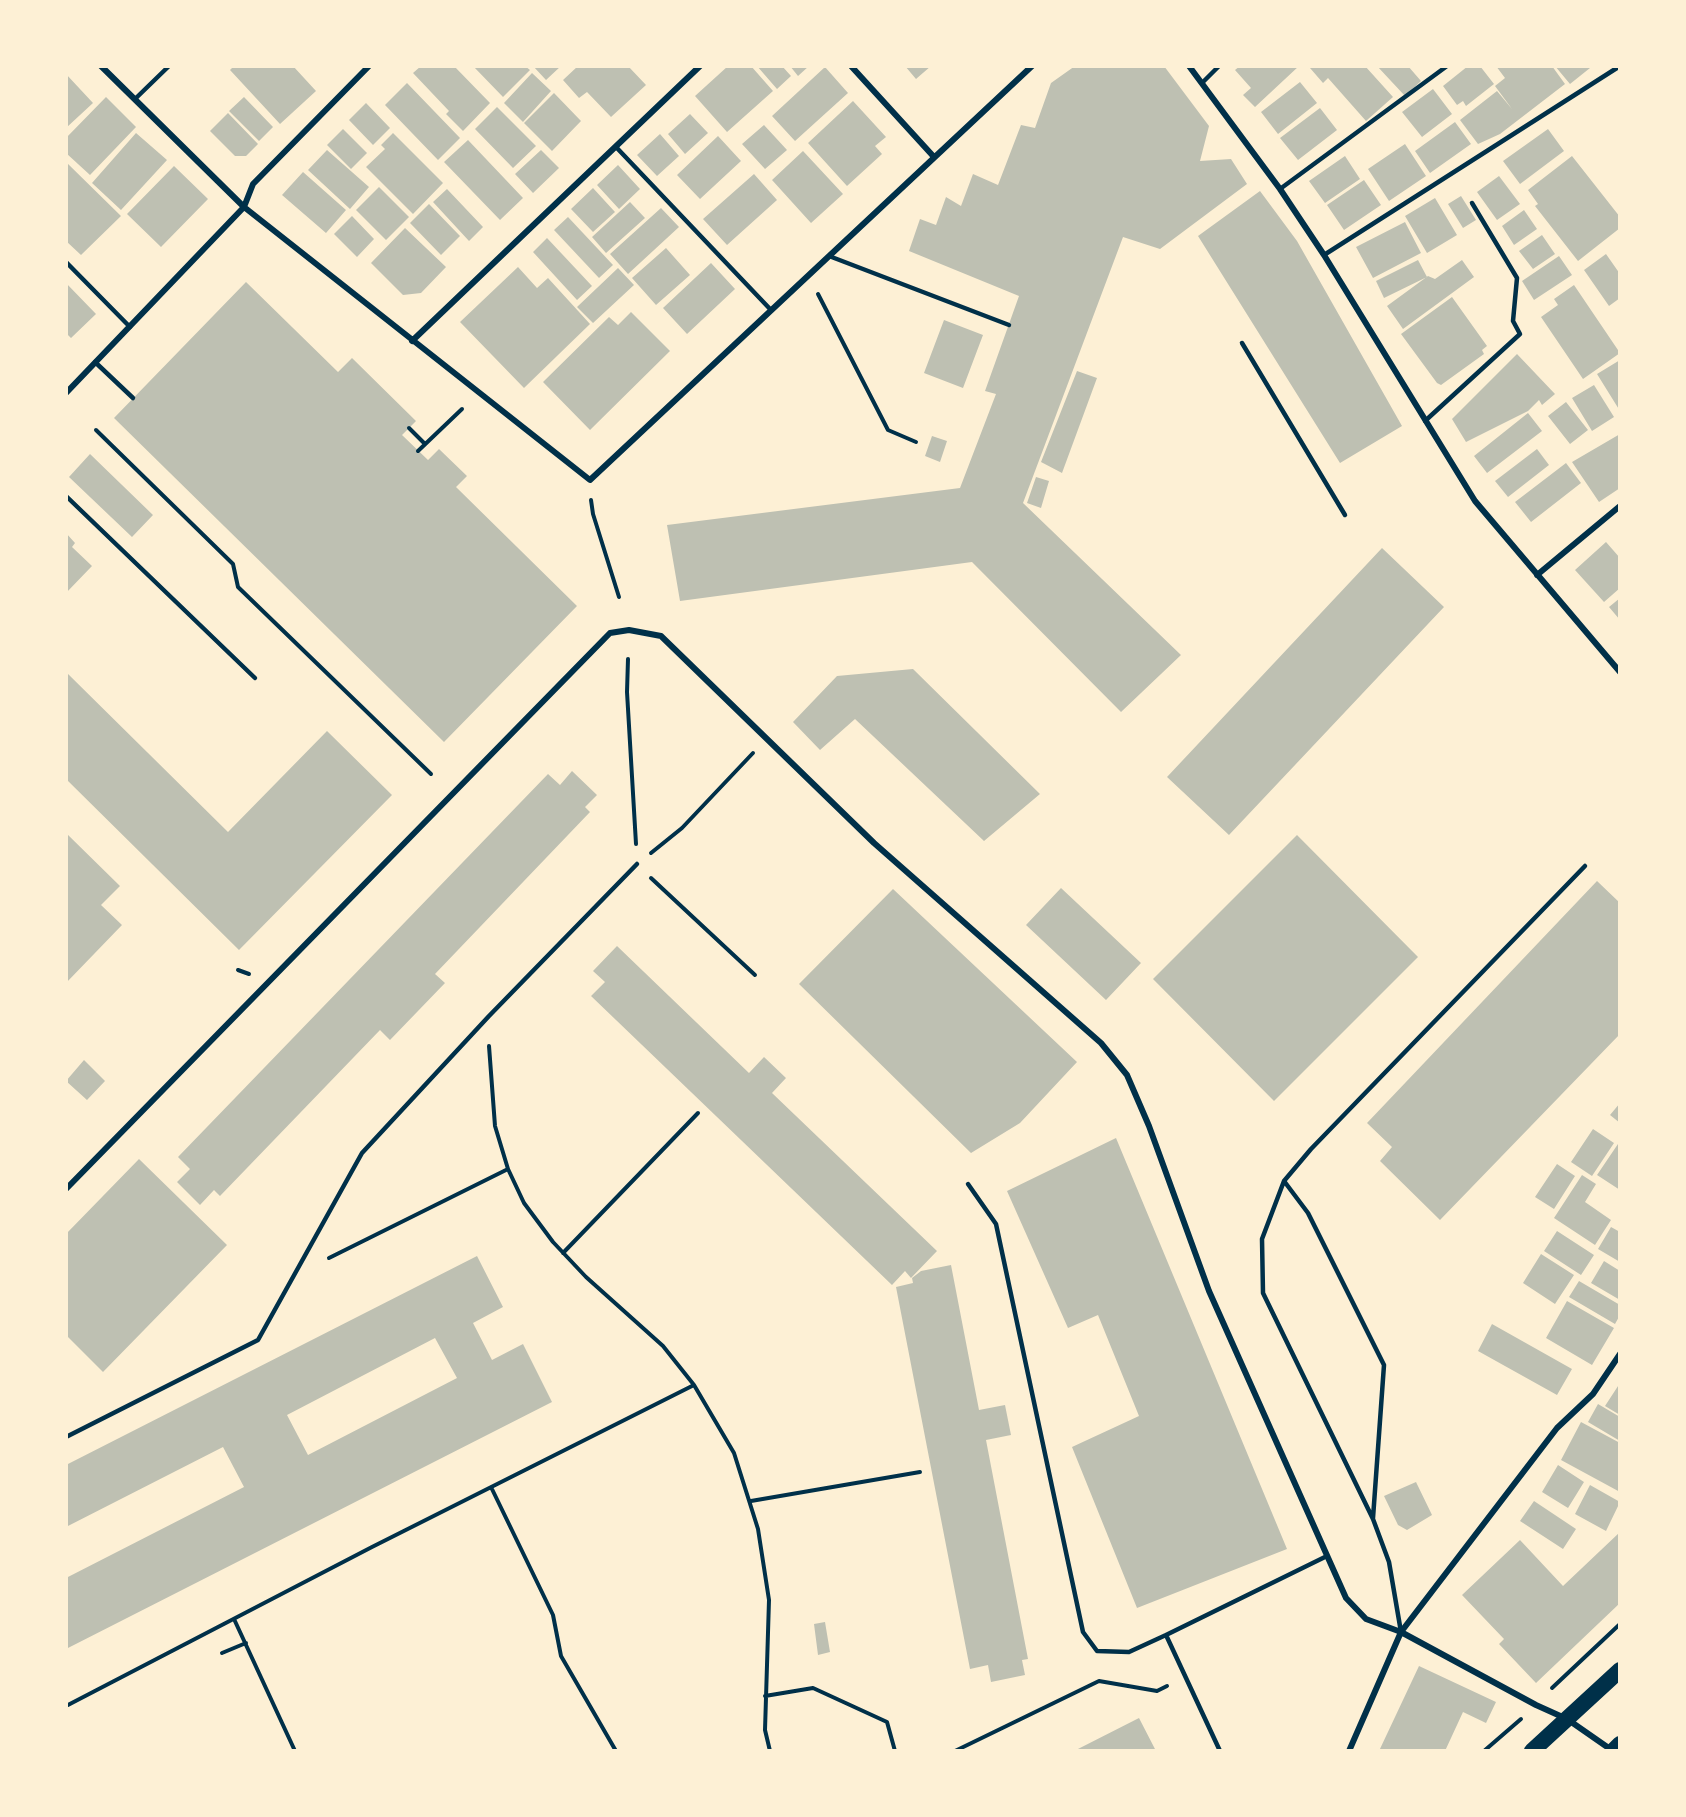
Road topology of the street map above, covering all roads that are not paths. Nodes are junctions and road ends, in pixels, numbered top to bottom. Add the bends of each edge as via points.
1 (101, 66) edge
2 (170, 66) edge
3 (369, 66) edge
4 (700, 66) edge
5 (851, 66) edge
6 (1032, 66) edge
7 (1189, 66) edge
8 (1220, 66) edge
9 (1447, 66) edge
10 (1620, 66) edge
11 (1202, 83) junction
12 (135, 99) junction
13 (616, 147) junction
14 (934, 157) junction
15 (1280, 189) junction
16 (1472, 203) dead end
17 (244, 207) junction
18 (1324, 255) junction
19 (829, 256) junction
20 (66, 262) edge
21 (770, 309) junction
22 (1009, 325) dead end
23 (130, 327) junction
24 (412, 341) junction
25 (1242, 343) dead end
26 (95, 362) junction
27 (66, 393) edge
28 (133, 399) dead end
29 (1425, 421) junction
30 (66, 496) edge
31 (1620, 506) edge
32 (1345, 514) dead end
33 (1537, 574) junction
34 (1620, 672) edge
35 (255, 678) dead end
36 (637, 864) road end
37 (1585, 866) dead end
38 (1284, 1181) junction
39 (968, 1184) dead end
40 (66, 1189) edge
41 (1619, 1358) edge
42 (66, 1437) edge
43 (1373, 1520) junction
44 (1327, 1556) junction
45 (1401, 1632) junction
46 (1166, 1635) junction
47 (1620, 1670) edge
48 (1567, 1719) junction
49 (1620, 1744) edge
50 (1220, 1751) edge
51 (1349, 1751) edge
52 (1532, 1751) edge
53 (1613, 1751) edge

1 - 12 street
2 - 12 lane
3 - 17 street via 253,184
4 - 13 street
5 - 14 street
6 - 14 street
7 - 11 street
8 - 11 lane
9 - 15 lane
10 - 18 lane
11 - 15 street
12 - 17 street
13 - 21 lane
13 - 24 street
14 - 19 street
15 - 18 street
16 - 29 lane via 1517,278 1513,321 1520,334
17 - 23 street
17 - 24 street
18 - 29 street
19 - 21 street
19 - 22 lane
20 - 23 lane
21 - 24 street via 590,480
23 - 26 street
25 - 32 lane
26 - 27 street
26 - 28 lane
29 - 33 street via 1475,501
30 - 35 lane
31 - 33 street
33 - 34 street
36 - 42 lane via 362,1153 258,1340
37 - 38 lane
38 - 43 lane via 1308,1213 1384,1365
38 - 43 lane via 1262,1239 1263,1293
39 - 46 lane via 996,1224 1083,1632 1097,1651 1129,1652
40 - 44 street via 610,633 629,630 661,636 874,843 1101,1043 1127,1075 1209,1291
41 - 45 street via 1593,1394 1557,1428
43 - 45 lane via 1389,1562
44 - 45 street via 1346,1598 1366,1619
44 - 46 lane
45 - 48 street
45 - 51 street
46 - 50 lane
47 - 48 highway
48 - 52 highway
48 - 53 street
49 - 53 highway

